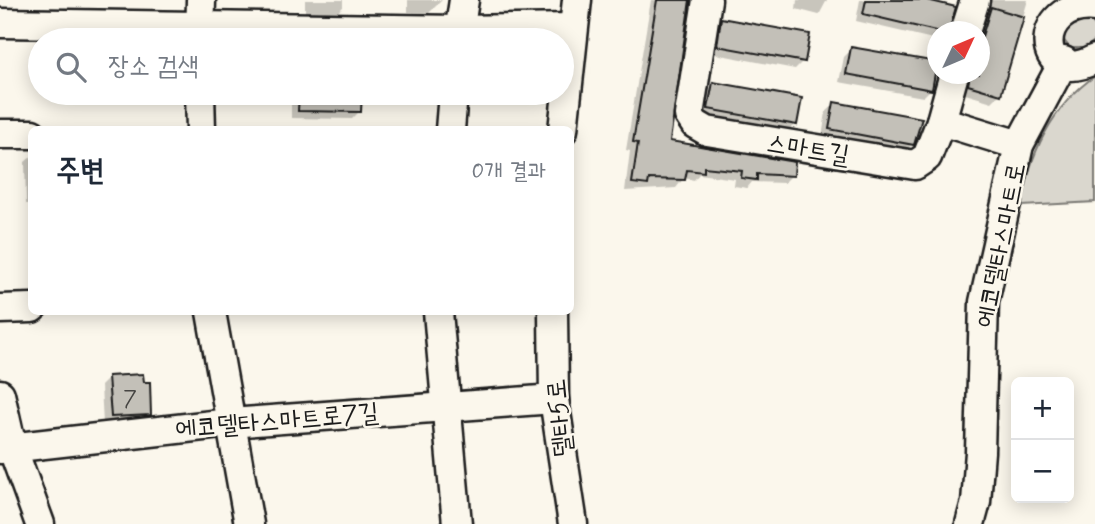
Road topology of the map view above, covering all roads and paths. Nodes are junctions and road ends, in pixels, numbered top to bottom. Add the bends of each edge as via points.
1 (464, 0) edge
2 (577, 0) edge
3 (707, 0) edge
4 (975, 0) edge
5 (1083, 3) edge
6 (968, 21) edge
7 (200, 22) edge
8 (0, 23) edge
9 (319, 28) edge
10 (459, 28) edge
11 (572, 28) edge
12 (1095, 59) edge
13 (1064, 61) junction
14 (951, 84) edge
15 (200, 105) edge
16 (452, 105) edge
17 (565, 105) edge
18 (941, 121) junction
19 (201, 126) edge
20 (450, 126) edge
21 (563, 126) edge
22 (0, 134) edge
23 (28, 134) edge
24 (1019, 145) junction
25 (28, 308) edge
26 (0, 309) edge
27 (212, 315) edge
28 (438, 315) edge
29 (553, 315) edge
30 (0, 394) edge
31 (554, 399) junction
32 (446, 406) junction
33 (230, 423) junction
34 (6, 448) edge
35 (40, 524) edge
36 (249, 524) edge
37 (457, 524) edge
38 (573, 524) edge
39 (970, 524) edge

1 - 10 street
2 - 11 street
3 - 18 street, 스마트길 via 689,115 707,131 915,165 927,157
4 - 6 street
5 - 13 street via 1058,9 1047,26 1050,47
7 - 8 street
7 - 9 street
12 - 13 street via 1084,64
13 - 24 street, 에코델타스마트로
14 - 18 street
15 - 19 street
16 - 20 street
17 - 21 street
18 - 24 street
22 - 23 street
24 - 39 street, 에코델타스마트로 via 984,302 980,452
25 - 26 street
27 - 33 street
28 - 32 street
29 - 31 street, 델타5로
30 - 34 street
31 - 32 street, 에코델타스마트로7길
31 - 38 street, 델타5로
32 - 33 street, 에코델타스마트로7길
32 - 37 street
33 - 34 street, 에코델타스마트로7길
33 - 36 street
34 - 35 street

